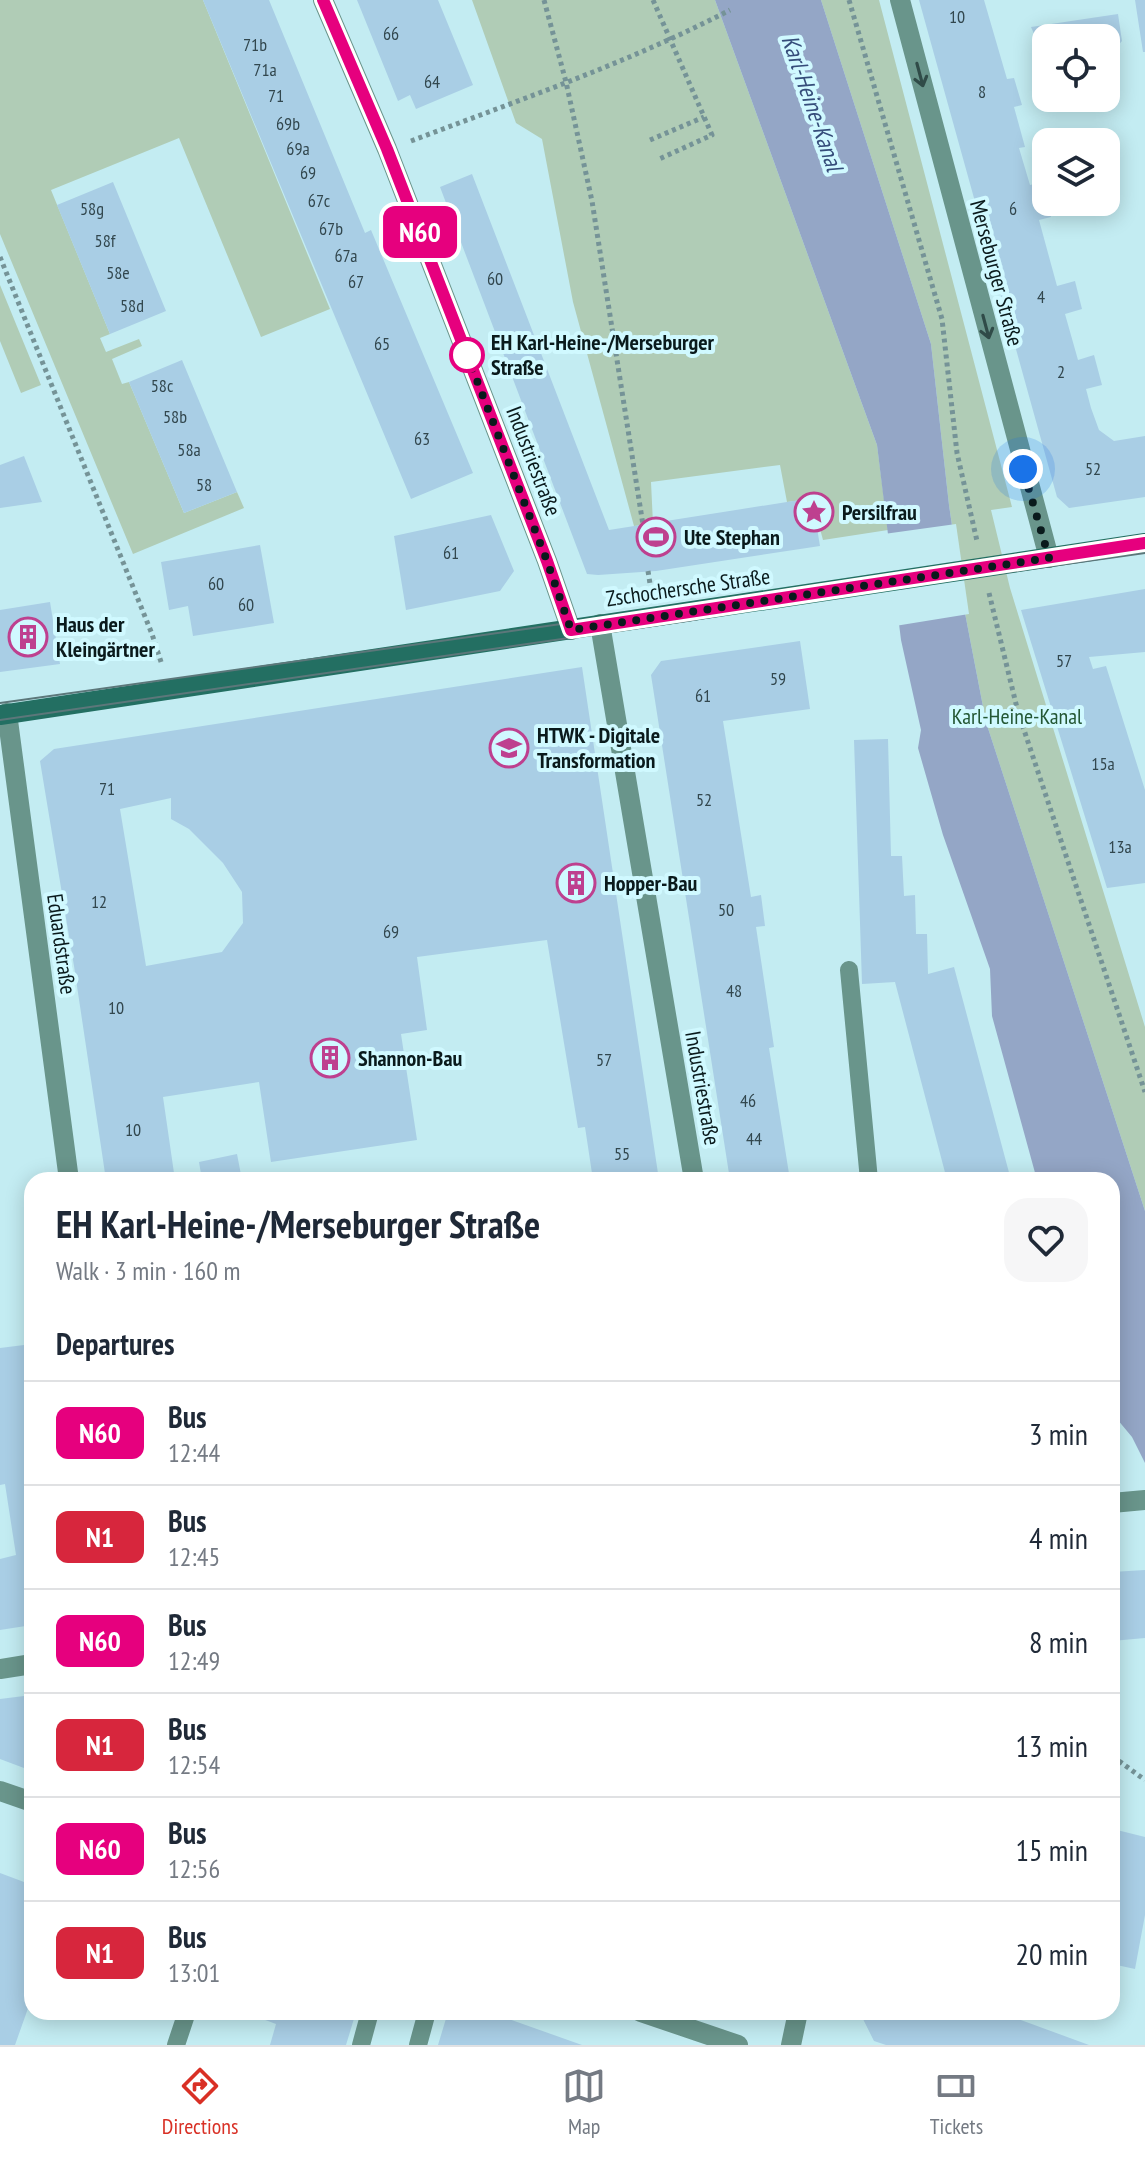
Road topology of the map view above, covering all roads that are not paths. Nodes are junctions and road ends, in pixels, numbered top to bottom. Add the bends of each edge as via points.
1 (323, 0) edge
2 (900, 0) edge
3 (1145, 543) edge
4 (1049, 558) junction
5 (600, 624) junction
6 (571, 630) junction
7 (4, 714) edge
8 (849, 970) dead end
9 (68, 1172) edge
10 (693, 1172) edge
11 (868, 1172) edge
12 (1145, 1500) edge
13 (1120, 1502) edge
14 (24, 1665) edge
15 (0, 1669) edge
16 (0, 1791) edge
17 (24, 1799) edge
18 (184, 2020) edge
19 (368, 2020) edge
20 (425, 2020) edge
21 (665, 2020) edge
22 (796, 2020) edge
23 (176, 2045) edge
24 (361, 2045) edge
25 (418, 2045) edge
26 (738, 2045) edge
27 (791, 2045) edge

1 - 6 street, Industriestraße via 387,149
2 -> 4 street, Merseburger Straße
3 - 4 main road, Zschochersche Straße
4 - 5 main road, Zschochersche Straße
5 - 6 main road, Zschochersche Straße
5 - 10 street, Industriestraße
6 - 7 main road, Zschochersche Straße
7 - 9 street, Eduardstraße
8 - 11 lane
12 - 13 street
14 - 15 street
16 - 17 street
18 - 23 lane
19 - 24 lane
20 - 25 lane
21 - 26 street
22 - 27 street

